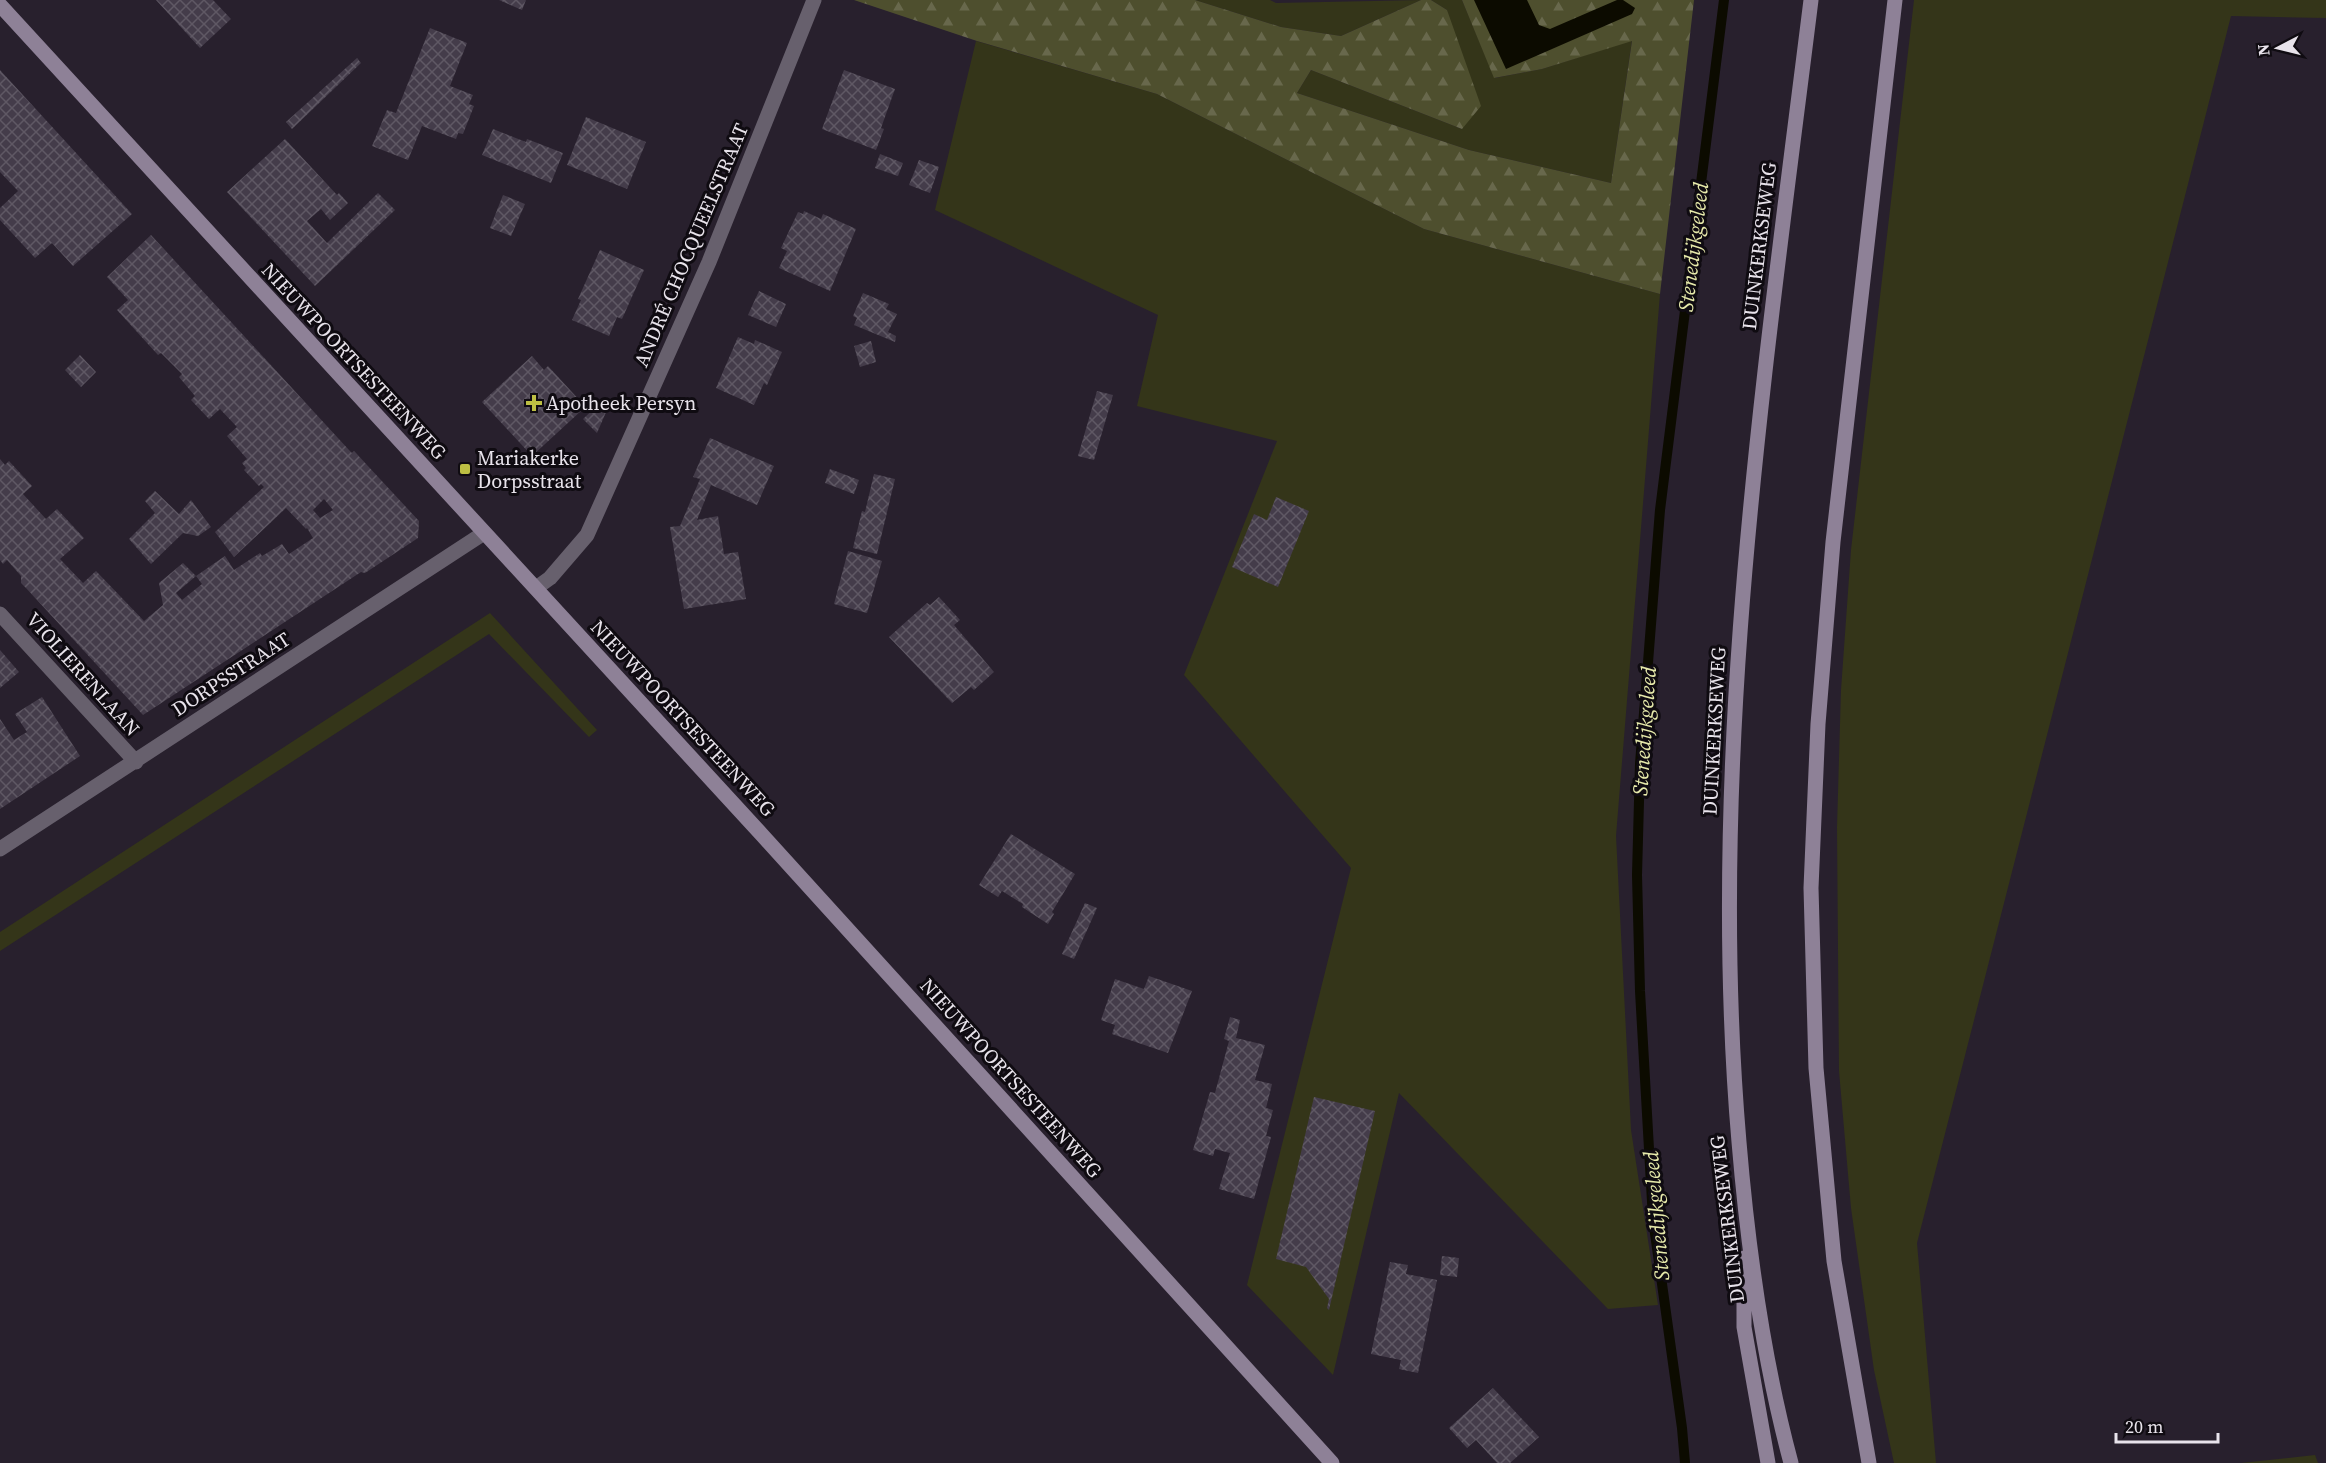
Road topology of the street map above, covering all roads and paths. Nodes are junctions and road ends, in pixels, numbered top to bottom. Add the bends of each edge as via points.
1 (814, 0) edge
2 (1811, 0) edge
3 (1895, 0) edge
4 (0, 5) edge
5 (484, 533) junction
6 (536, 588) junction
7 (0, 614) edge
8 (136, 762) junction
9 (0, 849) edge
10 (1744, 1201) junction
11 (1332, 1463) edge
12 (1768, 1463) edge
13 (1791, 1463) edge
14 (1869, 1463) edge

1 - 6 street, ANDRÉ CHOCQUEELSTRAAT via 709,262 587,535 550,578
2 - 10 main road, DUINKERKSEWEG via 1765,367 1736,667 1729,951 1732,1060
3 - 14 main road via 1833,542 1818,724 1811,888 1816,1068 1834,1261
4 - 5 main road, NIEUWPOORTSESTEENWEG
5 - 6 main road, NIEUWPOORTSESTEENWEG
5 - 8 street, DORPSSTRAAT
6 - 11 main road, NIEUWPOORTSESTEENWEG
7 - 8 street, VIOLIERENLAAN
8 - 9 street, DORPSSTRAAT
10 - 12 main road via 1744,1327
10 - 13 main road, DUINKERKSEWEG via 1765,1348

